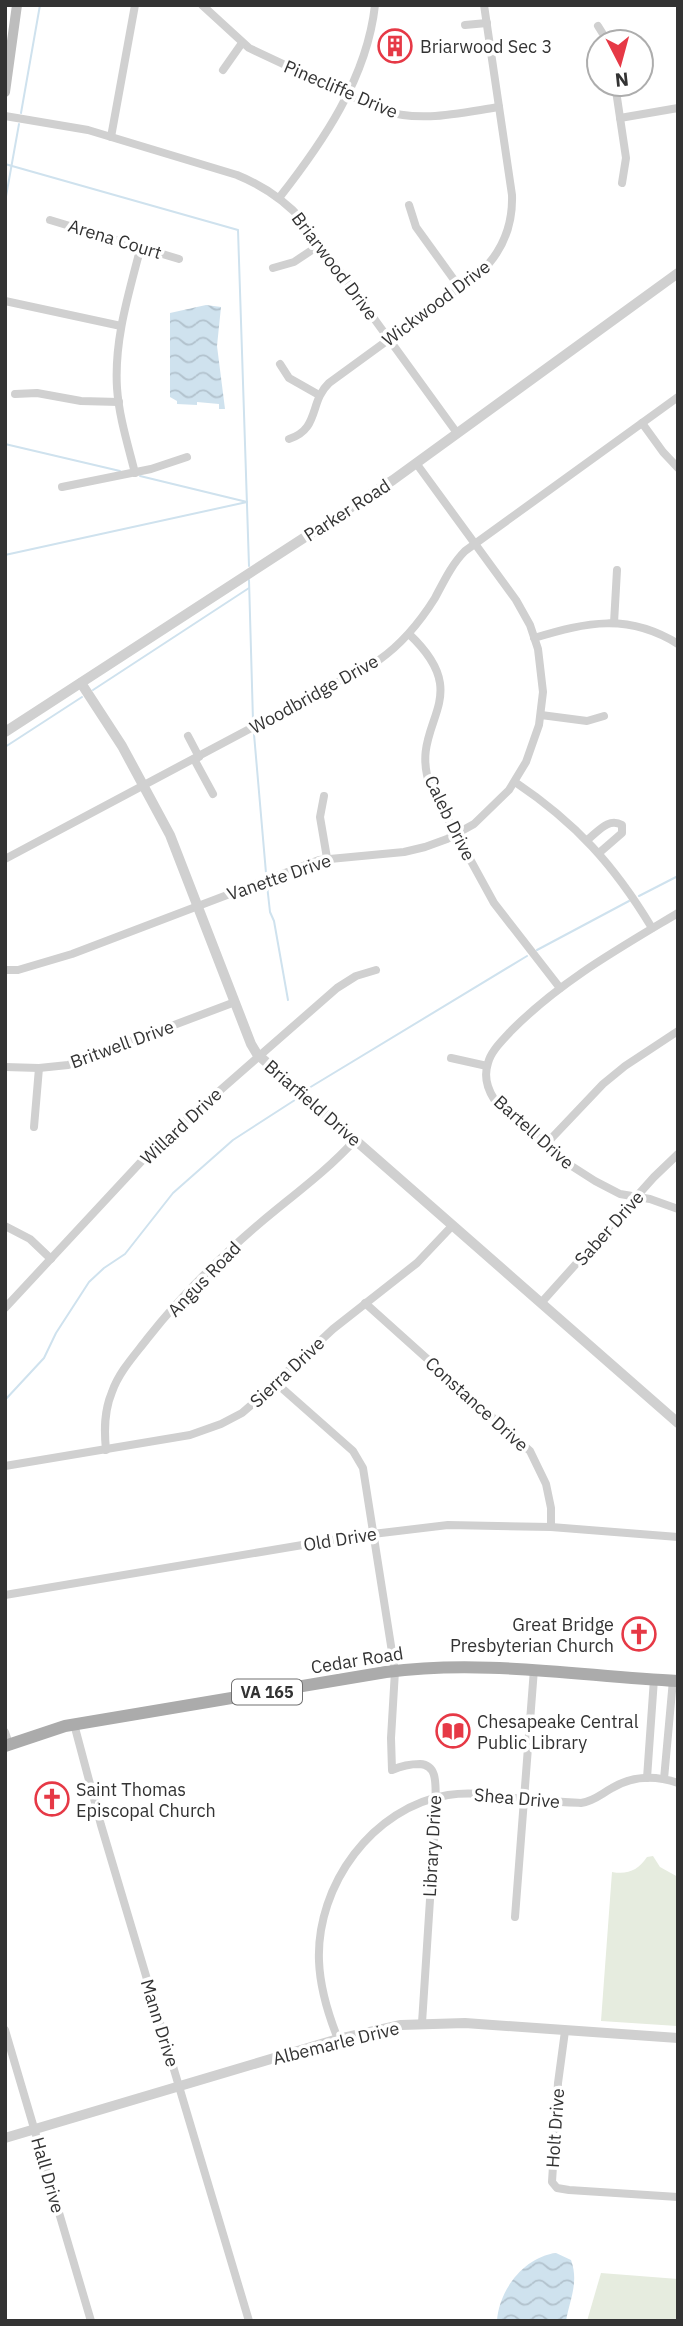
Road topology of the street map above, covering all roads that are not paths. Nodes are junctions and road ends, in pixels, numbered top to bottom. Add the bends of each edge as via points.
1 (17, 5) edge
2 (135, 5) edge
3 (202, 5) edge
4 (375, 5) edge
5 (484, 5) edge
6 (487, 23) junction
7 (465, 25) dead end
8 (242, 43) junction
9 (223, 70) dead end
10 (5, 92) edge
11 (346, 94) junction
12 (617, 98) edge
13 (499, 107) junction
14 (678, 108) edge
15 (5, 116) edge
16 (620, 118) junction
17 (111, 137) junction
18 (622, 183) dead end
19 (279, 198) junction
20 (410, 205) dead end
21 (50, 220) dead end
22 (321, 244) junction
23 (141, 246) junction
24 (179, 259) dead end
25 (273, 268) dead end
26 (678, 273) edge
27 (460, 288) junction
28 (5, 301) edge
29 (121, 326) junction
30 (389, 339) junction
31 (279, 364) dead end
32 (15, 394) dead end
33 (319, 395) junction
34 (678, 397) edge
35 (119, 402) junction
36 (642, 423) junction
37 (457, 433) junction
38 (289, 439) dead end
39 (187, 457) dead end
40 (416, 463) junction
41 (678, 468) edge
42 (135, 473) junction
43 (62, 487) dead end
44 (475, 544) junction
45 (617, 570) dead end
46 (614, 623) junction
47 (409, 634) junction
48 (534, 638) junction
49 (678, 644) edge
50 (81, 683) junction
51 (541, 715) junction
52 (604, 716) dead end
53 (5, 732) edge
54 (188, 736) dead end
55 (197, 758) junction
56 (515, 782) junction
57 (144, 786) junction
58 (213, 794) dead end
59 (324, 796) dead end
60 (456, 835) junction
61 (587, 840) junction
62 (599, 853) junction
63 (327, 858) junction
64 (5, 859) edge
65 (197, 906) junction
66 (678, 913) edge
67 (652, 928) junction
68 (5, 970) edge
69 (376, 970) dead end
70 (560, 988) junction
71 (234, 1002) junction
72 (678, 1031) edge
73 (259, 1055) junction
74 (452, 1058) dead end
75 (487, 1066) junction
76 (5, 1067) edge
77 (39, 1068) junction
78 (34, 1128) dead end
79 (355, 1140) junction
80 (546, 1144) junction
81 (678, 1154) edge
82 (637, 1197) junction
83 (678, 1209) edge
84 (5, 1226) edge
85 (452, 1226) junction
86 (51, 1259) junction
87 (365, 1303) junction
88 (541, 1303) junction
89 (5, 1308) edge
90 (276, 1383) junction
91 (678, 1423) edge
92 (106, 1450) junction
93 (5, 1466) edge
94 (551, 1527) junction
95 (373, 1533) junction
96 (678, 1537) edge
97 (5, 1595) edge
98 (534, 1669) junction
99 (395, 1671) junction
100 (654, 1679) junction
101 (675, 1681) edge
102 (74, 1724) junction
103 (7, 1741) edge
104 (647, 1778) junction
105 (664, 1779) junction
106 (678, 1783) edge
107 (435, 1798) junction
108 (524, 1799) junction
109 (516, 1915) dead end
110 (422, 2023) junction
111 (5, 2030) edge
112 (565, 2031) junction
113 (678, 2038) edge
114 (338, 2039) junction
115 (179, 2086) junction
116 (35, 2129) junction
117 (5, 2138) edge
118 (678, 2197) edge
119 (91, 2321) edge
120 (249, 2321) edge

1 - 10 main road
2 - 17 street
3 - 8 street, Pinecliffe Drive
4 - 11 street via 367,46
5 - 6 street, Wickwood Drive
6 - 7 street
6 - 13 street, Wickwood Drive
8 - 9 street
8 - 11 street, Pinecliffe Drive
11 - 13 street, Pinecliffe Drive via 411,117
11 - 19 street via 318,148
12 - 16 street
13 - 27 street, Wickwood Drive via 512,195 510,223 492,261
14 - 16 street
15 - 17 street, Briarwood Drive
16 - 18 street via 626,158
17 - 19 street, Briarwood Drive via 237,175
19 - 22 street, Briarwood Drive
20 - 27 street via 416,227
21 - 23 street, Arena Court
22 - 25 street via 294,262
22 - 30 street, Briarwood Drive
23 - 24 street, Arena Court
23 - 29 street
26 - 37 street, Parker Road
27 - 30 street, Wickwood Drive
28 - 29 street
29 - 35 street
30 - 33 street, Wickwood Drive
30 - 37 street, Briarwood Drive
31 - 33 street via 289,378
32 - 35 street
33 - 38 street, Wickwood Drive via 308,428
34 - 36 street, Woodbridge Drive
35 - 42 street
36 - 41 street
36 - 44 street, Woodbridge Drive
37 - 40 street, Parker Road
39 - 42 street
40 - 44 street, Vanette Drive
40 - 50 street, Parker Road
42 - 43 street
44 - 47 street, Woodbridge Drive via 455,561
44 - 48 street, Vanette Drive via 516,600
45 - 46 street
46 - 48 street via 572,626
46 - 49 street via 640,627
47 - 55 street, Woodbridge Drive via 366,668
47 - 60 street, Caleb Drive via 431,657 440,680 440,703 427,744 426,770
48 - 51 street, Vanette Drive via 543,678
50 - 53 street, Parker Road
50 - 57 street, Briarfield Drive
51 - 52 street via 582,721
51 - 56 street, Vanette Drive via 531,751
54 - 55 street
55 - 57 street, Woodbridge Drive
55 - 58 street
56 - 60 street, Vanette Drive via 488,812
56 - 61 street via 552,807
57 - 64 street, Woodbridge Drive
57 - 65 street, Briarfield Drive via 170,835
59 - 63 street via 320,817
60 - 63 street, Vanette Drive via 404,852
60 - 70 street, Caleb Drive via 494,903
61 - 62 street
61 - 62 street via 608,823 622,825 622,834
62 - 67 street
63 - 65 street, Vanette Drive
65 - 68 street, Vanette Drive via 72,954
65 - 71 street, Briarfield Drive
66 - 67 street
67 - 70 street
69 - 73 street, Willard Drive via 337,988
70 - 75 street via 499,1044
71 - 73 street, Briarfield Drive
71 - 77 street, Britwell Drive via 86,1060
72 - 80 street via 603,1084
73 - 79 street, Briarfield Drive
73 - 86 street, Willard Drive via 152,1150
74 - 75 street
75 - 80 street, Bartell Drive via 487,1083 494,1098
76 - 77 street, Britwell Drive
77 - 78 street
79 - 85 street, Briarfield Drive
79 - 92 street, Angus Road via 206,1273 155,1329 111,1393
80 - 82 street, Bartell Drive via 594,1181
81 - 82 street, Saber Drive
82 - 83 street, Bartell Drive
82 - 88 street, Saber Drive
84 - 86 street via 30,1239
85 - 87 street, Sierra Drive via 417,1263
85 - 88 street, Briarfield Drive
86 - 89 street, Willard Drive
87 - 90 street, Sierra Drive via 303,1354
87 - 94 street, Constance Drive via 530,1451 548,1491
88 - 91 street, Briarfield Drive
90 - 92 street, Sierra Drive via 242,1413 206,1431
90 - 95 street via 359,1459
92 - 93 street, Sierra Drive
94 - 95 street, Old Drive via 448,1525
94 - 96 street, Old Drive
95 - 97 street, Old Drive
95 - 99 street
98 - 99 main road, Cedar Road / VA 165
98 - 100 main road, Cedar Road / VA 165
98 - 108 street
99 - 102 main road, Cedar Road / VA 165
99 - 107 street, Library Drive via 392,1770 409,1764 428,1765 434,1776
100 - 101 main road, Cedar Road / VA 165
100 - 104 street
101 - 105 street
102 - 103 main road, Cedar Road / VA 165
102 - 115 street, Mann Drive
104 - 105 street, Shea Drive
104 - 108 street, Shea Drive via 621,1783 587,1802
105 - 106 street, Shea Drive
107 - 108 street, Shea Drive via 471,1793
107 - 110 street, Library Drive
107 - 114 street, Shea Drive via 405,1808 380,1826 351,1859 331,1894 319,1961
108 - 109 street
110 - 112 street, Albemarle Drive
110 - 114 street, Albemarle Drive
111 - 116 street, Hall Drive
112 - 113 street, Albemarle Drive
112 - 118 street, Holt Drive via 552,2182 569,2190
114 - 115 street, Albemarle Drive
115 - 116 street, Albemarle Drive
115 - 120 street, Mann Drive
116 - 117 street, Albemarle Drive
116 - 119 street, Hall Drive

